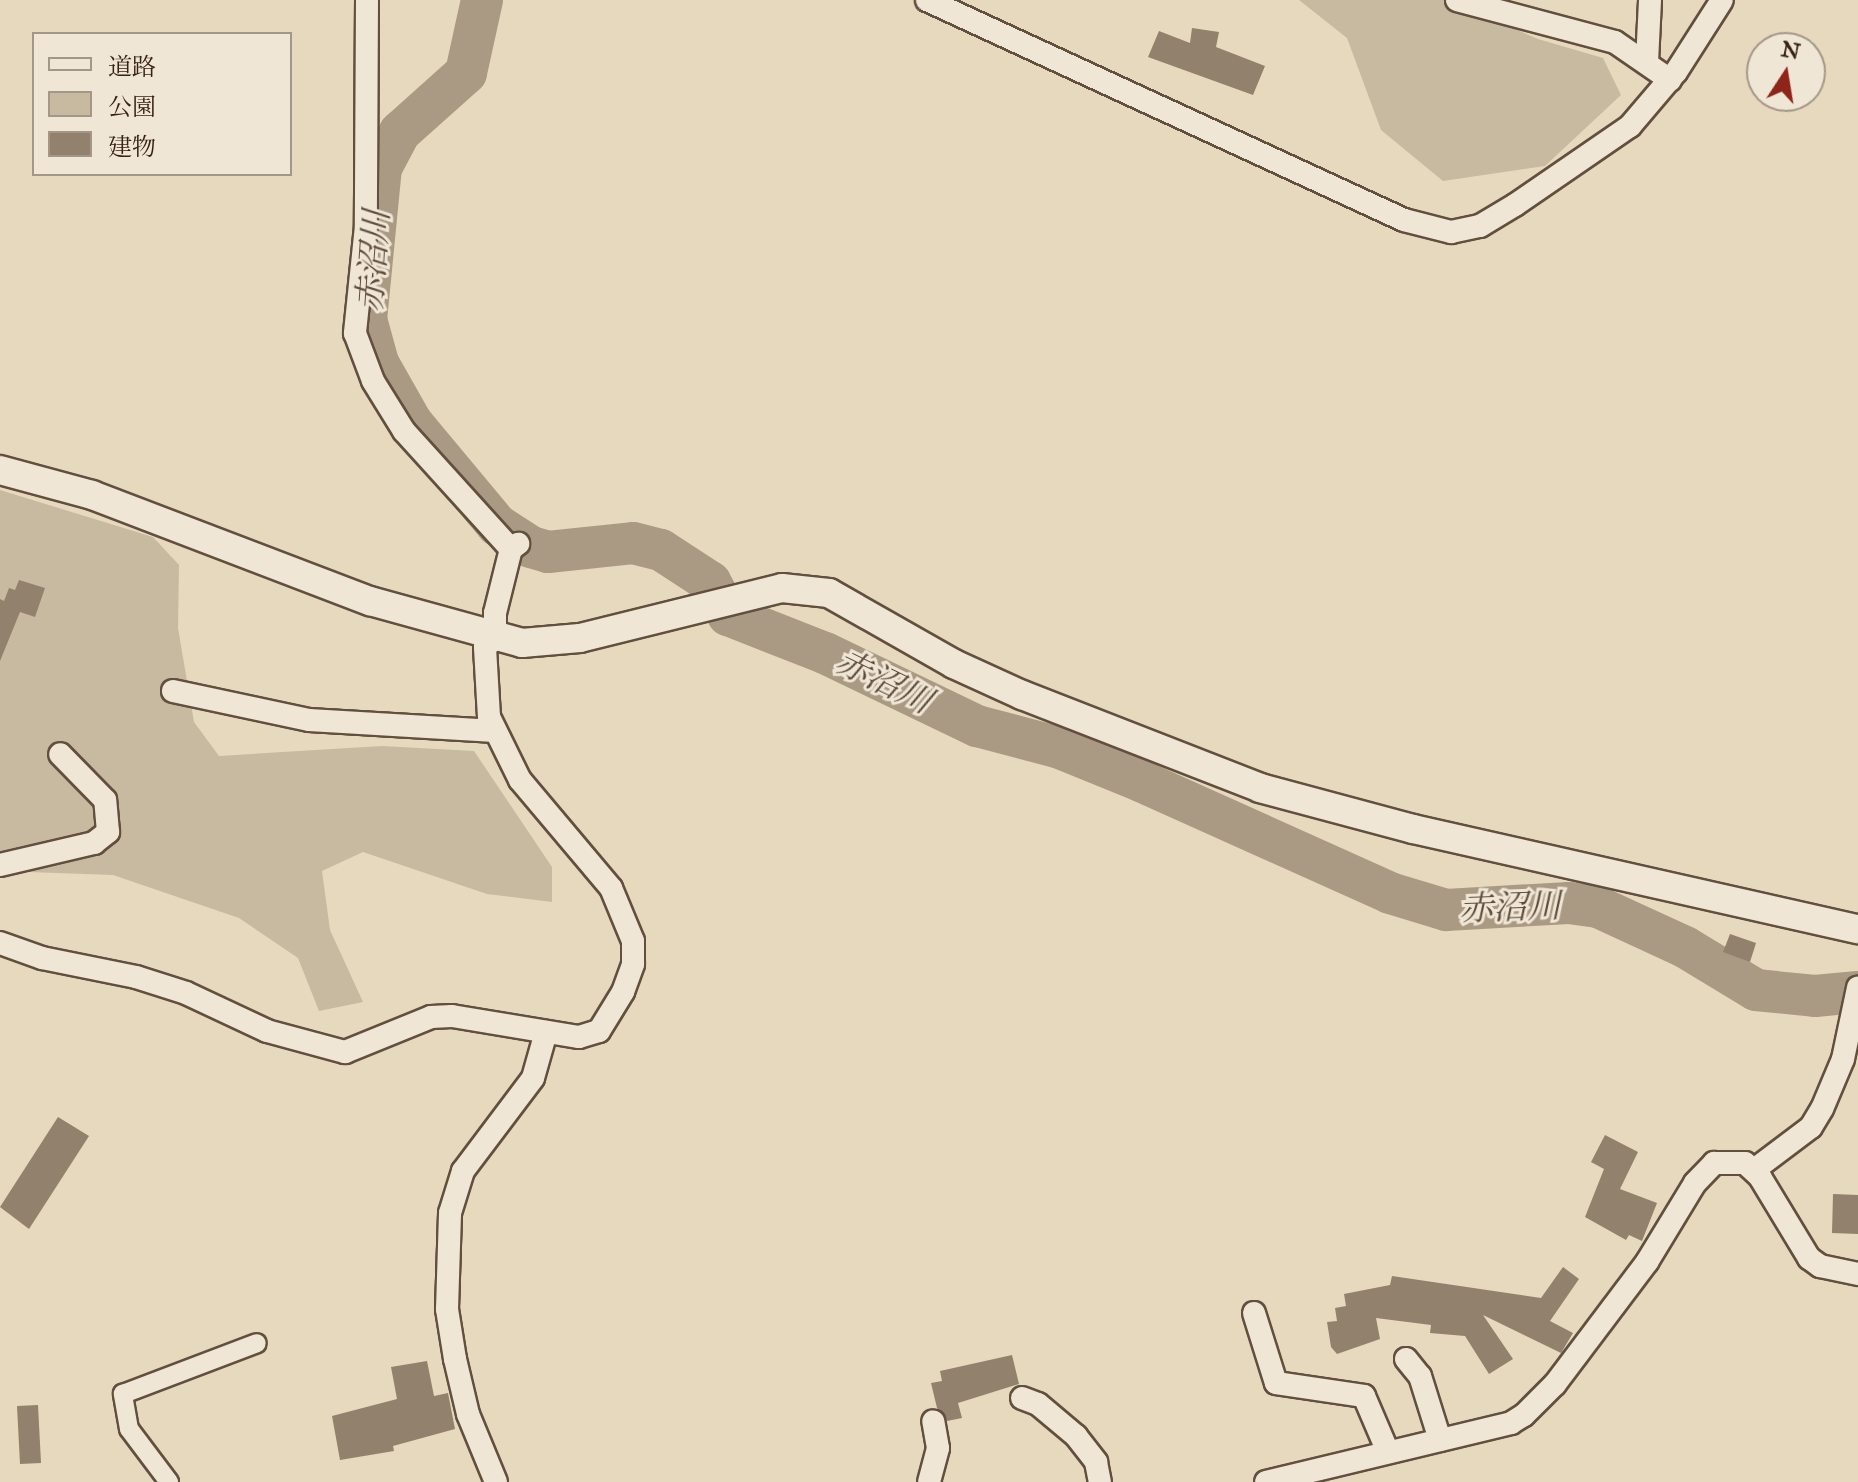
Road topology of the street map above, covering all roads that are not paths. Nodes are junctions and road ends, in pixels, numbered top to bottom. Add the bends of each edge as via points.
1 (367, 0) edge
2 (927, 0) edge
3 (1457, 0) edge
4 (1650, 0) edge
5 (1722, 0) edge
6 (1647, 62) junction
7 (1670, 80) junction
8 (0, 470) edge
9 (495, 638) junction
10 (173, 691) dead end
11 (495, 731) junction
12 (60, 754) dead end
13 (0, 865) edge
14 (1858, 929) edge
15 (0, 943) edge
16 (1858, 988) edge
17 (546, 1032) junction
18 (1754, 1170) junction
19 (1858, 1274) edge
20 (1254, 1313) dead end
21 (257, 1343) dead end
22 (1406, 1359) dead end
23 (1022, 1398) dead end
24 (933, 1421) dead end
25 (1440, 1440) junction
26 (1388, 1452) junction
27 (169, 1482) edge
28 (496, 1482) edge
29 (929, 1482) edge
30 (1100, 1482) edge
31 (1266, 1482) edge

1 - 9 street via 366,226 355,333 373,381 404,431 514,546 495,613
2 - 7 street via 1431,231 1468,231 1515,205 1630,126
3 - 6 street via 1499,15 1597,35
4 - 6 street
5 - 7 street
6 - 7 street
8 - 9 street via 92,495 370,601
9 - 11 street via 485,647 484,685
9 - 14 street via 551,643 754,593 782,588 829,593 954,664 1022,695 1260,788 1413,829
10 - 11 street via 309,720
11 - 17 street via 520,780 611,888 633,941 633,964 623,992 599,1031 579,1037
12 - 13 street via 105,800 108,832 94,843
15 - 17 street via 42,958 149,981 267,1031 345,1052 431,1017
16 - 18 street via 1843,1059 1822,1109 1811,1127
17 - 28 street via 533,1078 463,1171 450,1213 447,1309 453,1347 468,1414
18 - 19 street via 1809,1258 1820,1266
18 - 25 street via 1734,1160 1705,1169 1647,1262 1535,1406 1511,1423
20 - 26 street via 1276,1383 1364,1396
21 - 27 street via 123,1394 129,1429
22 - 25 street via 1420,1376
23 - 30 street via 1038,1404 1076,1436 1096,1462
24 - 29 street via 938,1448
25 - 26 street
26 - 31 street

